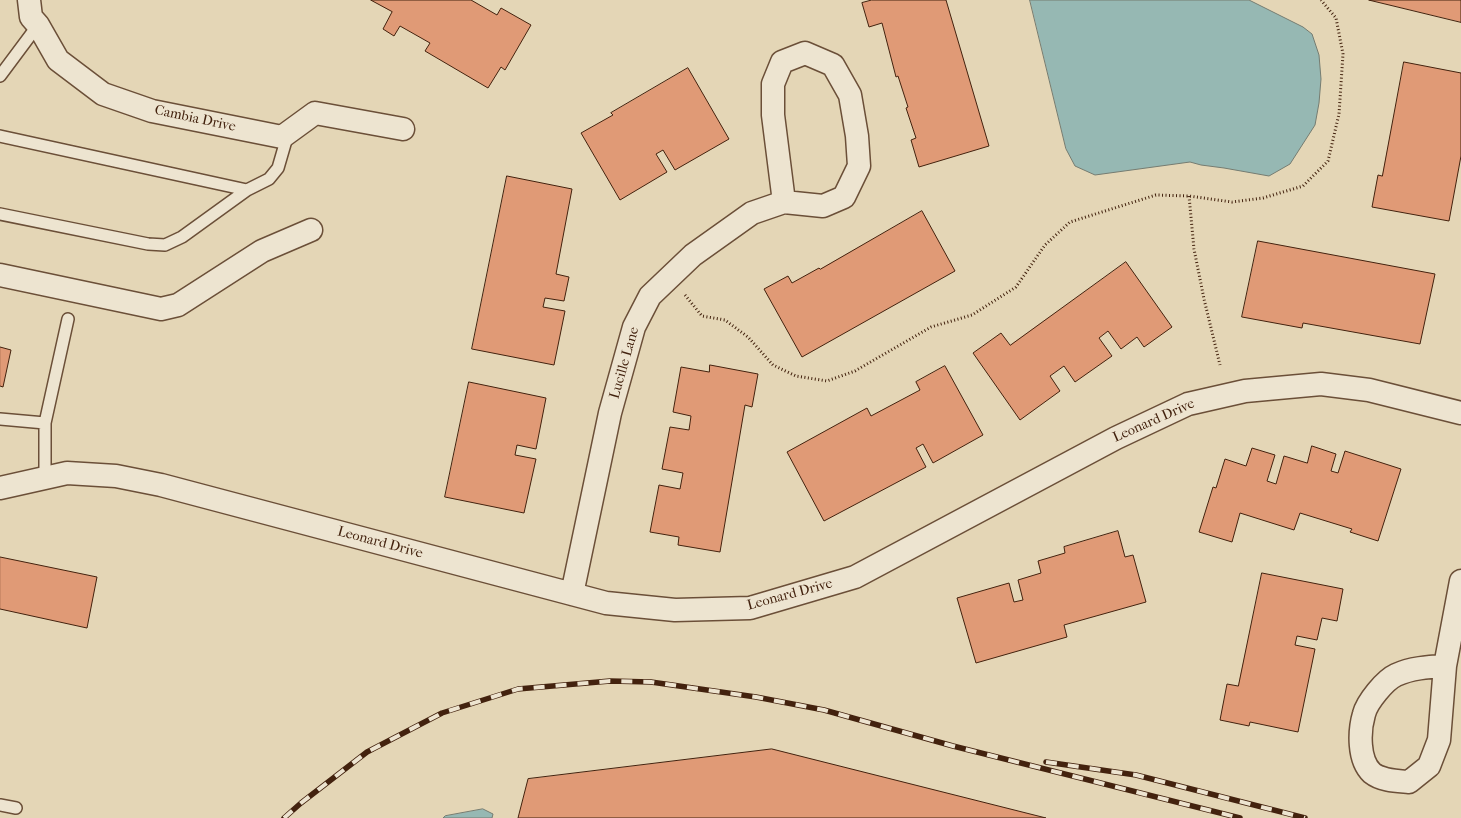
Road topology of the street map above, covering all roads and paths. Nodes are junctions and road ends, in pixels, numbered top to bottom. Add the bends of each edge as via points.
1 (29, 0) edge
2 (1321, 0) edge
3 (38, 25) junction
4 (0, 76) edge
5 (403, 129) dead end
6 (0, 136) edge
7 (282, 137) junction
8 (247, 190) junction
9 (1189, 196) junction
10 (784, 202) junction
11 (0, 214) edge
12 (311, 230) dead end
13 (0, 276) edge
14 (685, 295) dead end
15 (68, 319) dead end
16 (1220, 364) dead end
17 (1461, 413) edge
18 (0, 419) edge
19 (45, 423) junction
20 (45, 478) junction
21 (0, 488) edge
22 (1461, 581) edge
23 (572, 594) junction
24 (1445, 666) junction
25 (0, 805) edge
26 (16, 808) dead end

1 - 3 street, Cambia Drive via 31,17
2 - 9 path via 1336,18 1343,54 1339,114 1328,161 1303,186 1263,198 1232,202
3 - 4 lane
3 - 7 street, Cambia Drive via 58,60 103,94 152,111
5 - 7 street via 315,113
6 - 8 lane
7 - 8 lane via 285,144 278,168 269,179
8 - 11 lane via 182,237 165,245
9 - 14 path via 1156,196 1070,222 1044,245 1016,288 972,315 931,327 855,371 827,380 796,376 773,365 748,337 725,320 702,316
9 - 16 path via 1196,258
10 - 10 street, Lucille Lane via 772,115 773,84 782,62 804,53 833,65 850,95 859,166 844,197 823,206
10 - 23 street, Lucille Lane via 752,213 693,255 650,296 634,327 610,413
12 - 13 street via 262,251 178,305 162,308
15 - 19 lane
17 - 23 street, Leonard Drive via 1370,390 1321,384 1245,391 1188,404 1116,438 855,577 750,608 675,610 606,603
18 - 19 lane
19 - 20 lane
20 - 21 street, Leonard Drive
20 - 23 street, Leonard Drive via 67,473 116,476 161,485
22 - 24 street
24 - 24 street via 1412,669 1394,676 1374,695 1364,713 1360,740 1362,756 1372,773 1388,780 1409,782 1429,766 1439,740
25 - 26 lane

